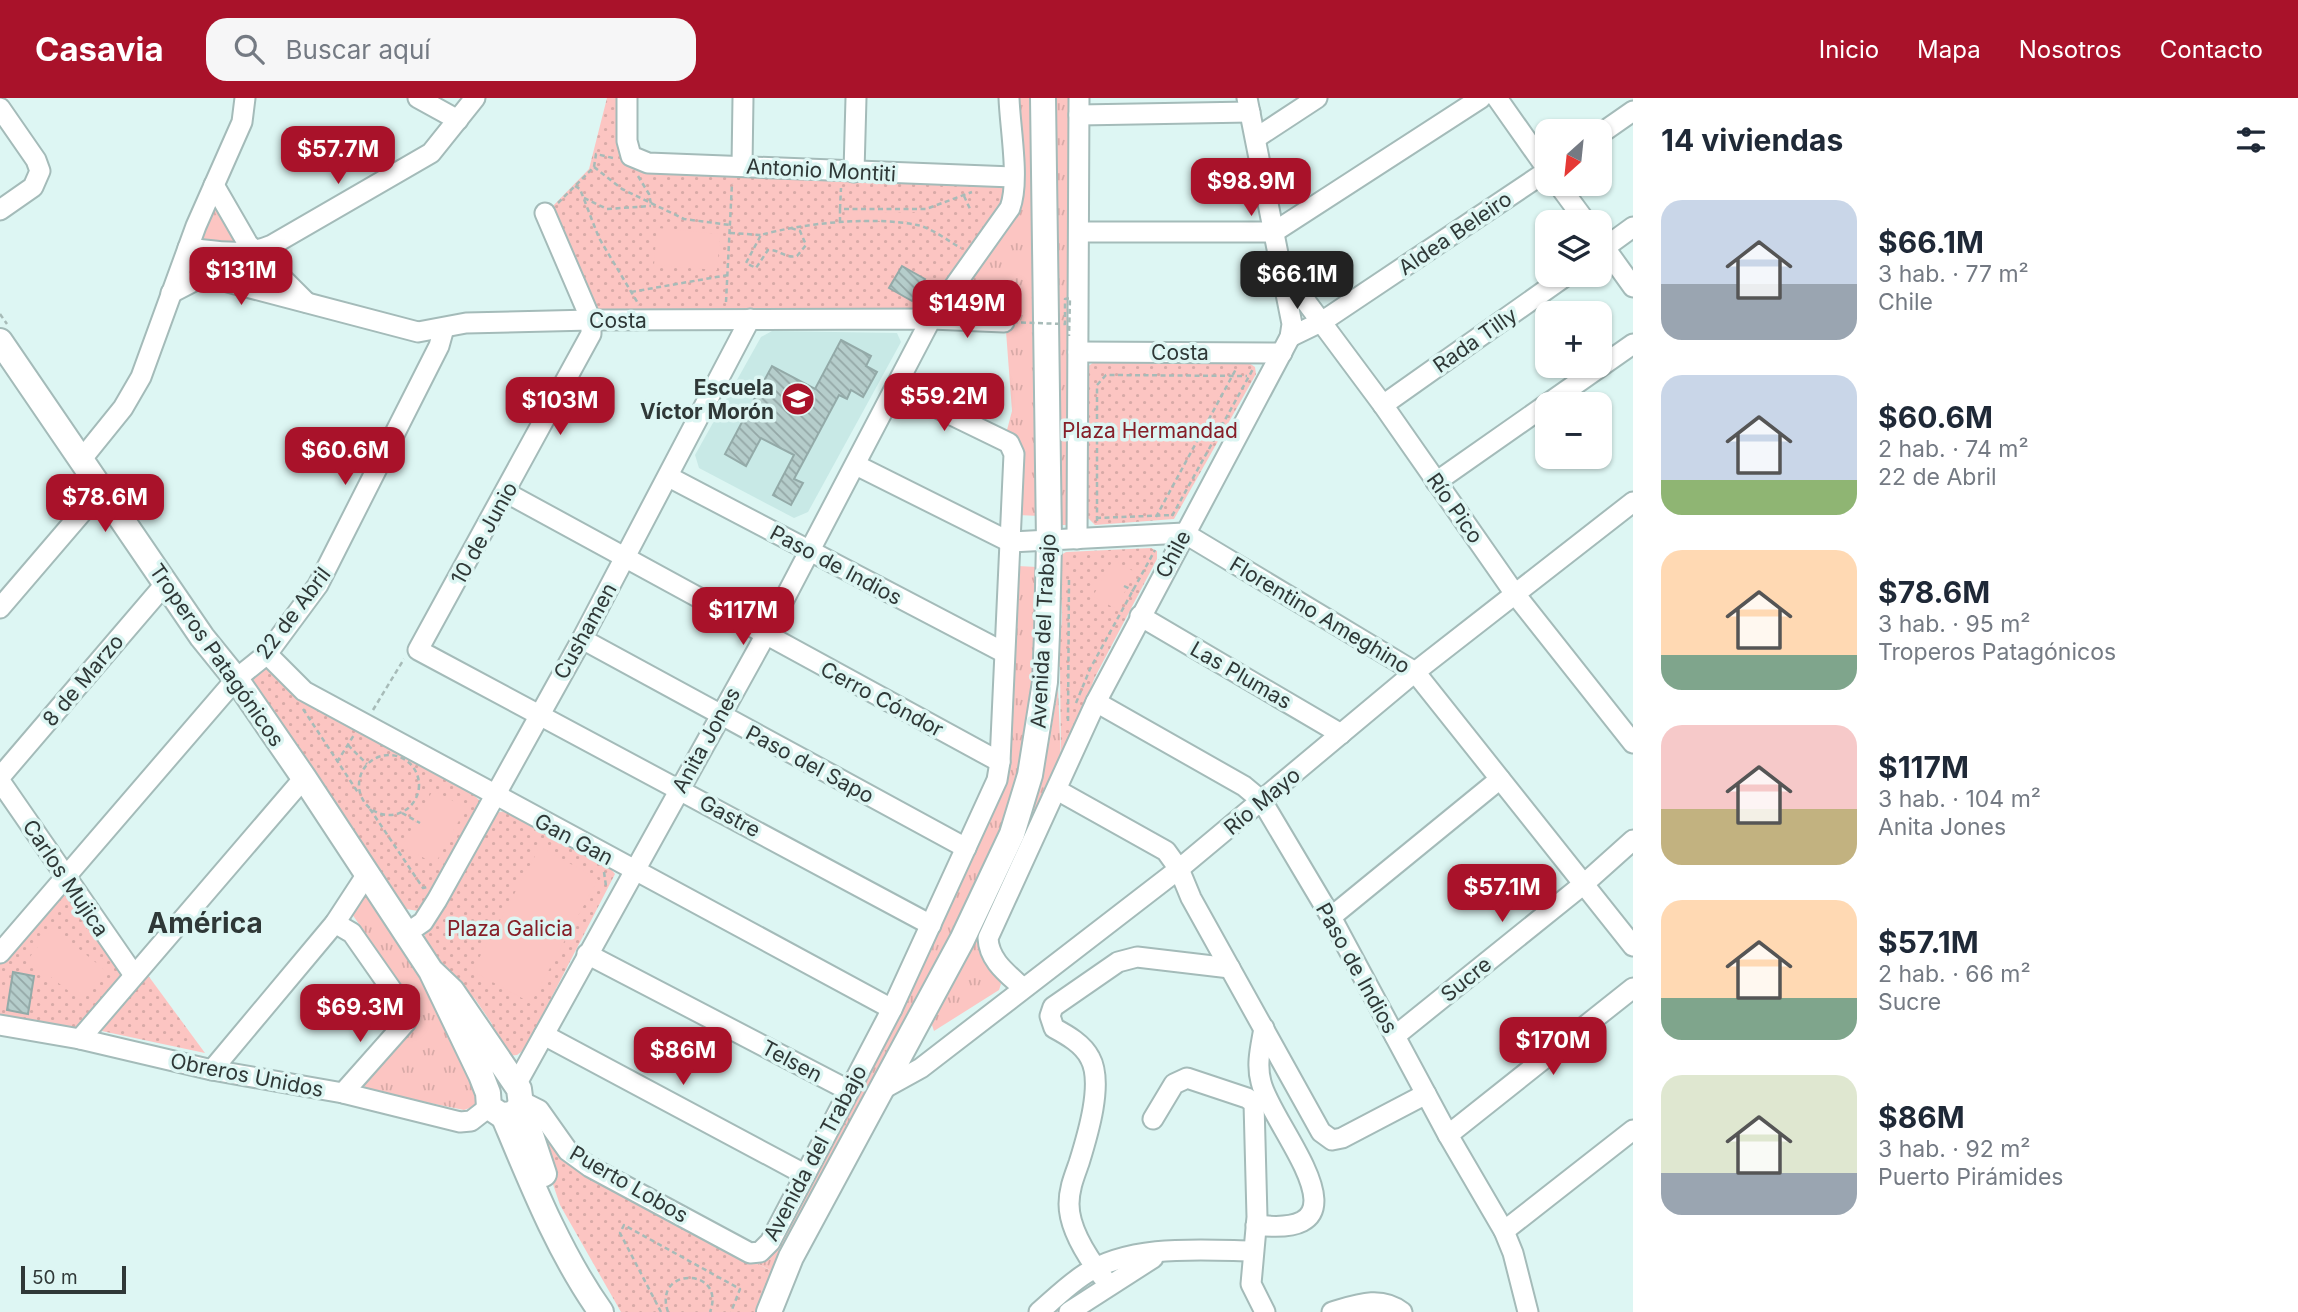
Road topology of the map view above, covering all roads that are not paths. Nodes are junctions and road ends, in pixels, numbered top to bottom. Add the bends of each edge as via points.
1 (245, 98) edge
2 (418, 98) edge
3 (475, 98) edge
4 (627, 98) edge
5 (743, 98) edge
6 (856, 98) edge
7 (1009, 98) edge
8 (1043, 98) edge
9 (1317, 98) edge
10 (1481, 98) edge
11 (1497, 98) edge
12 (1249, 105) edge
13 (1079, 107) edge
14 (0, 108) edge
15 (1633, 111) edge
16 (458, 120) junction
17 (1612, 126) edge
18 (1256, 138) junction
19 (1535, 153) edge
20 (737, 171) junction
21 (848, 171) junction
22 (1004, 177) junction
23 (1535, 178) edge
24 (214, 185) junction
25 (0, 210) edge
26 (545, 214) road end
27 (1633, 228) edge
28 (1080, 232) junction
29 (1274, 232) junction
30 (1612, 240) edge
31 (188, 248) junction
32 (255, 253) junction
33 (1612, 261) edge
34 (1281, 269) junction
35 (1550, 287) edge
36 (1633, 287) edge
37 (171, 293) junction
38 (309, 305) junction
39 (750, 319) junction
40 (931, 319) junction
41 (591, 320) junction
42 (1323, 321) junction
43 (1004, 322) road end
44 (444, 328) junction
45 (0, 341) edge
46 (1074, 344) junction
47 (1633, 344) edge
48 (1286, 345) junction
49 (896, 388) junction
50 (1383, 405) junction
51 (81, 460) junction
52 (856, 465) junction
53 (668, 477) junction
54 (1436, 482) junction
55 (102, 489) junction
56 (507, 494) junction
57 (1633, 502) edge
58 (1184, 533) junction
59 (1077, 540) junction
60 (1049, 541) junction
61 (1010, 542) junction
62 (810, 552) junction
63 (624, 559) junction
64 (166, 583) junction
65 (1515, 594) junction
66 (0, 608) edge
67 (1140, 616) junction
68 (765, 636) junction
69 (582, 639) junction
70 (418, 650) joint
71 (1003, 652) junction
72 (267, 653) junction
73 (1415, 672) junction
74 (236, 679) junction
75 (1096, 702) junction
76 (539, 714) junction
77 (720, 716) junction
78 (1626, 722) edge
79 (1341, 734) junction
80 (1633, 743) edge
81 (1000, 762) junction
82 (304, 778) junction
83 (0, 779) edge
84 (1500, 779) junction
85 (679, 788) junction
86 (1057, 789) junction
87 (495, 796) junction
88 (1262, 801) junction
89 (1633, 840) edge
90 (966, 848) junction
91 (1179, 869) junction
92 (633, 871) junction
93 (368, 874) junction
94 (64, 876) junction
95 (1585, 883) junction
96 (1331, 917) junction
97 (335, 923) junction
98 (931, 925) junction
99 (407, 933) junction
100 (1633, 946) edge
101 (0, 953) edge
102 (587, 954) junction
103 (1230, 968) junction
104 (134, 975) junction
105 (1023, 988) junction
106 (1633, 988) edge
107 (891, 1009) junction
108 (0, 1025) edge
109 (1264, 1028) junction
110 (544, 1035) junction
111 (1395, 1036) junction
112 (80, 1040) junction
113 (212, 1070) junction
114 (883, 1089) junction
115 (848, 1090) junction
116 (343, 1093) junction
117 (1426, 1094) junction
118 (507, 1099) junction
119 (1153, 1119) dead end
120 (1633, 1130) edge
121 (1448, 1135) junction
122 (804, 1174) junction
123 (1256, 1225) junction
124 (1504, 1231) junction
125 (804, 1237) junction
126 (1253, 1251) junction
127 (750, 1253) joint
128 (1164, 1253) junction
129 (1096, 1269) junction
130 (1108, 1285) junction
131 (601, 1312) edge
132 (769, 1312) edge
133 (785, 1312) edge
134 (1039, 1312) edge
135 (1069, 1312) edge
136 (1265, 1312) edge
137 (1332, 1312) edge
138 (1402, 1312) edge
139 (1528, 1312) edge

1 - 24 street via 242,121
2 - 16 street
3 - 16 street
4 - 20 street, Antonio Montiti via 624,157
5 - 20 street
6 - 21 street
7 - 22 street
8 - 60 main road, Avenida del Trabajo
9 - 18 street
10 - 29 street
11 - 19 street
12 - 13 street
12 - 18 street
13 - 28 street, Avenida del Trabajo
14 - 25 street via 40,171 33,187
15 - 17 street
16 - 32 street via 443,141 416,164
18 - 29 street
20 - 21 street, Antonio Montiti
21 - 22 street, Antonio Montiti
22 - 40 street via 1010,208
23 - 42 street, Aldea Beleiro
24 - 31 street
24 - 32 street
26 - 41 street
27 - 30 street
28 - 29 street
28 - 46 street, Avenida del Trabajo
29 - 34 street
31 - 32 street
31 - 37 street
32 - 38 street
33 - 36 street
34 - 42 street, Río Pico
34 - 48 street via 1292,324
35 - 50 street, Rada Tilly
37 - 38 street, Costa via 200,278 216,279
37 - 51 street via 141,377 123,408
38 - 44 street, Costa via 418,332
39 - 40 street, Costa
39 - 41 street, Costa
39 - 53 street, Cushamen
40 - 43 street, Costa
40 - 49 street, Anita Jones
41 - 44 street, Costa via 466,323
41 - 56 street, 10 de Junio via 592,334
42 - 48 street, Aldea Beleiro
42 - 50 street, Río Pico
44 - 72 street, 22 de Abril via 328,567
45 - 51 main road, Troperos Patagónicos
46 - 48 street, Costa via 1245,352
46 - 59 street, Avenida del Trabajo
47 - 54 street
48 - 58 street, Chile
49 - 52 street, Anita Jones
49 - 61 street, Avenida del Trabajo via 1009,443 1014,454
50 - 54 street, Río Pico
51 - 55 main road, Troperos Patagónicos
52 - 61 street
52 - 62 street, Anita Jones
53 - 62 street, Paso de Indios
53 - 63 street, Cushamen
54 - 65 street, Río Pico
55 - 64 main road, Troperos Patagónicos
55 - 66 street
56 - 63 street, Cerro Cóndor
56 - 70 street, 10 de Junio
57 - 65 street, Río Mayo
58 - 59 street
58 - 67 street, Chile
58 - 73 street, Florentino Ameghino
59 - 60 street
60 - 61 street
60 - 114 main road, Avenida del Trabajo via 1045,682 1038,739 1021,809 962,940
61 - 71 street, Avenida del Trabajo
62 - 68 street, Anita Jones
62 - 71 street, Paso de Indios
63 - 68 street, Cerro Cóndor
63 - 69 street, Cushamen
64 - 74 main road, Troperos Patagónicos
64 - 83 street, 8 de Marzo
65 - 73 street, Río Mayo
65 - 78 street, Río Pico
67 - 75 street, Chile
67 - 79 street, Las Plumas
68 - 77 street, Anita Jones
68 - 81 street, Cerro Cóndor
69 - 76 street, Cushamen
69 - 77 street, Paso del Sapo
70 - 76 street, Gastre
71 - 81 street, Avenida del Trabajo
72 - 74 street, 22 de Abril
72 - 87 street, Gan Gan via 304,691 355,726
73 - 79 street, Río Mayo
73 - 84 street, Florentino Ameghino
74 - 82 main road, Troperos Patagónicos
74 - 94 street, 22 de Abril
75 - 86 street, Chile
75 - 88 street, Paso de Indios via 1244,786
76 - 85 street, Gastre
76 - 87 street, Cushamen
77 - 85 street, Anita Jones
77 - 90 street, Paso del Sapo
78 - 80 street, Río Pico
79 - 88 street, Río Mayo
81 - 90 street, Avenida del Trabajo via 997,780
82 - 93 main road, Troperos Patagónicos
82 - 104 street
83 - 94 street, Carlos Mujica
84 - 95 street, Florentino Ameghino
84 - 96 street
85 - 92 street, Anita Jones
85 - 98 street, Gastre
86 - 91 street via 1166,851
86 - 105 street, Chile via 988,938 988,951 996,963
87 - 92 street, Gan Gan
87 - 99 street, Cushamen via 423,922
88 - 91 street, Río Mayo
88 - 96 street, Paso de Indios
89 - 95 street, Sucre
90 - 98 street, Avenida del Trabajo
91 - 103 street
91 - 105 street, Río Mayo
92 - 102 street, Anita Jones
92 - 107 street, Gan Gan
93 - 97 street
93 - 99 main road, Troperos Patagónicos
94 - 101 street, 22 de Abril
94 - 104 street, Carlos Mujica
95 - 100 street, Florentino Ameghino
95 - 111 street, Sucre
96 - 111 street, Paso de Indios
97 - 113 street
97 - 116 street via 352,933 407,1007 407,1023
98 - 107 street, Avenida del Trabajo
99 - 118 main road, Troperos Patagónicos via 431,971 452,991
102 - 110 street, Anita Jones
102 - 115 street, Telsen
103 - 109 street
103 - 129 street via 1137,957 1118,962 1053,1007 1054,1028 1092,1060 1091,1116 1069,1208
104 - 112 street
105 - 114 street, Río Mayo via 921,1068
106 - 121 street
107 - 115 street, Avenida del Trabajo
108 - 112 street, Obreros Unidos
109 - 117 street via 1321,1132 1332,1140
109 - 123 street via 1261,1083 1311,1178 1314,1200 1309,1216 1297,1226
110 - 118 street, Anita Jones
110 - 122 street
111 - 117 street, Paso de Indios
112 - 113 street, Obreros Unidos
113 - 116 street, Obreros Unidos
114 - 125 main road, Avenida del Trabajo
115 - 122 street, Avenida del Trabajo
116 - 118 street, Obreros Unidos via 460,1122 471,1121
117 - 121 street, Paso de Indios
118 - 127 street, Puerto Lobos via 539,1110 568,1151 590,1167
118 - 131 main road, Troperos Patagónicos via 536,1194
119 - 123 street via 1174,1084 1187,1078 1251,1100
120 - 124 street
121 - 124 street, Paso de Indios
122 - 127 street, Avenida del Trabajo via 770,1242 760,1252
123 - 126 street
124 - 139 street, Paso de Indios
125 - 132 main road, Avenida del Trabajo
125 - 133 main road, Avenida del Trabajo
126 - 128 street
126 - 136 street via 1251,1284
128 - 129 street via 1131,1255
128 - 130 street
129 - 130 street
129 - 134 street
130 - 135 street
137 - 138 street via 1371,1302

